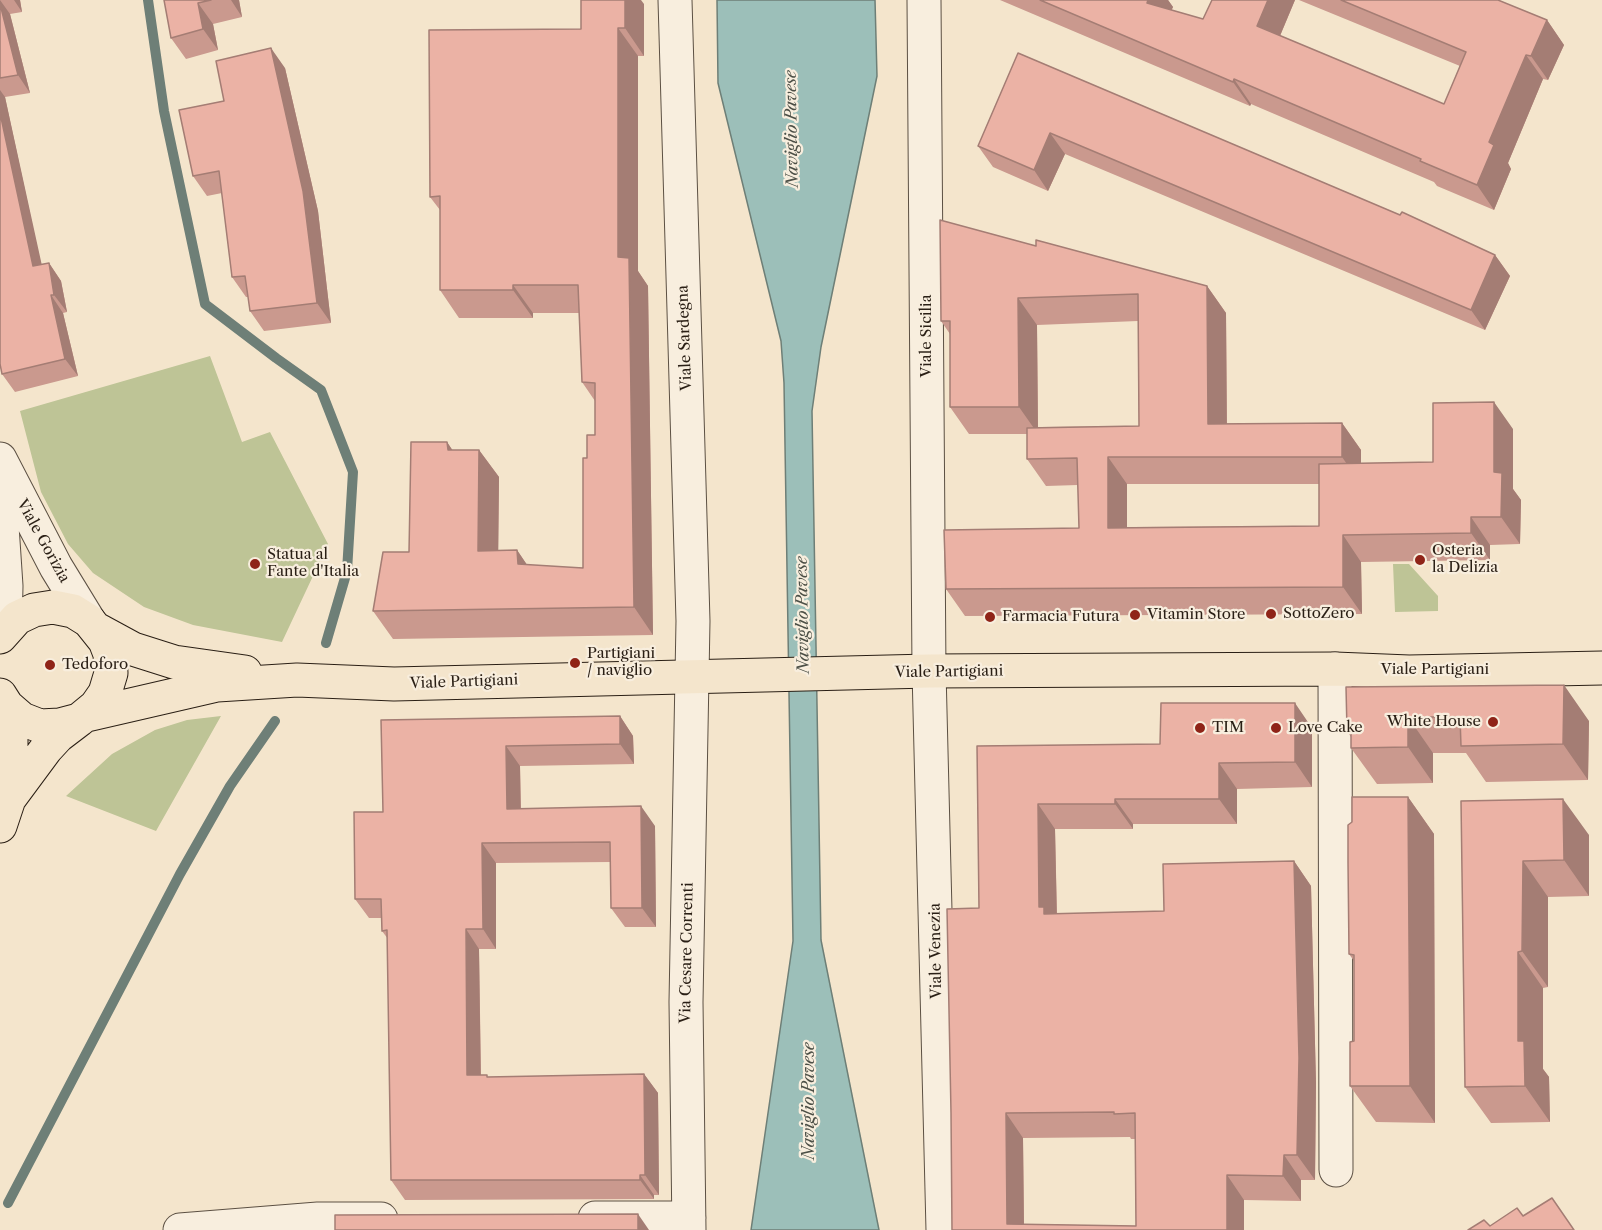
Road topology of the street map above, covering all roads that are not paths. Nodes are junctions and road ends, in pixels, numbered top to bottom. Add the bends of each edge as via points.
1 (675, 0) edge
2 (924, 0) edge
3 (0, 459) edge
4 (0, 496) edge
5 (94, 625) junction
6 (2, 632) edge
7 (1602, 668) edge
8 (1335, 669) junction
9 (914, 672) junction
10 (692, 676) junction
11 (297, 680) junction
12 (2, 701) edge
13 (83, 717) junction
14 (4, 812) edge
15 (1336, 1170) dead end
16 (561, 1218) edge
17 (409, 1219) edge
18 (340, 1224) edge
19 (689, 1224) edge
20 (180, 1230) edge
21 (943, 1230) edge

1 - 10 street, Viale Sardegna
2 - 9 street, Viale Sicilia
3 - 5 street, Viale Gorizia via 56,567
4 - 6 street, Viale Gorizia via 6,586
5 - 6 main road, Viale Partigiani via 73,611 53,607 33,610
5 - 11 main road, Viale Partigiani via 114,641 174,662
5 - 13 main road via 110,654 111,674 105,693
7 - 8 main road, Viale Partigiani via 1409,672
8 - 9 main road, Viale Partigiani
8 - 15 street
9 - 10 main road, Viale Partigiani
9 - 21 street, Viale Venezia
10 - 11 main road, Viale Partigiani via 394,684
10 - 19 street, Via Cesare Correnti via 686,1002
11 - 13 main road, Viale Partigiani via 233,683
12 - 13 main road, Viale Partigiani via 22,719 40,726 60,725
12 - 14 main road via 11,739
13 - 14 main road via 46,749
16 - 19 street
17 - 18 street
18 - 20 street via 318,1219

